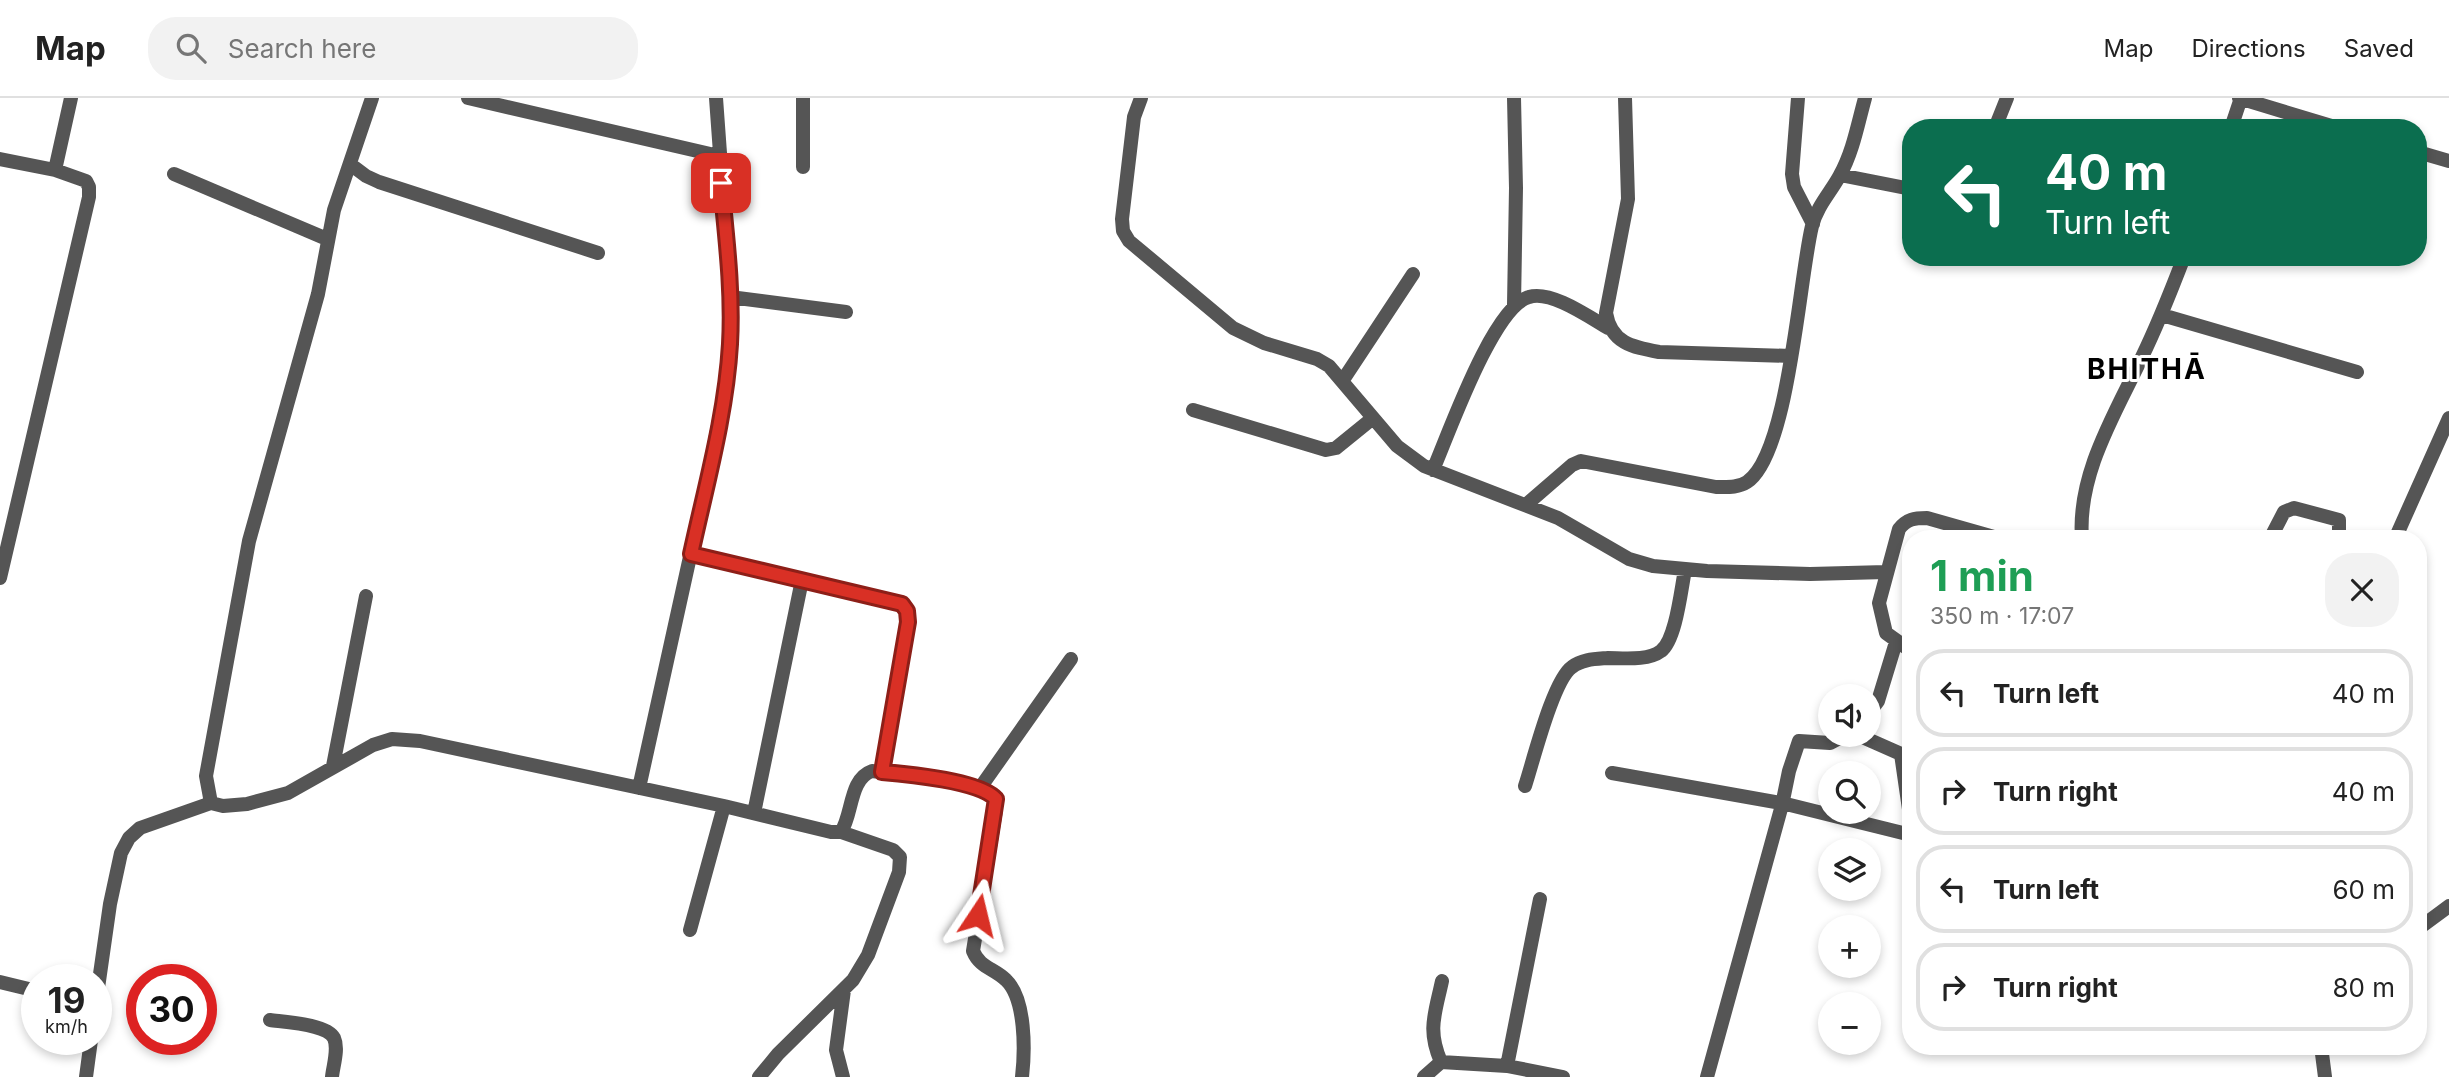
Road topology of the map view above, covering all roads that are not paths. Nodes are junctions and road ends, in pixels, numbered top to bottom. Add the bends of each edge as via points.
1 (71, 98) edge
2 (372, 98) edge
3 (468, 98) edge
4 (716, 98) edge
5 (803, 98) edge
6 (1141, 98) edge
7 (1514, 98) edge
8 (1625, 98) edge
9 (1798, 98) edge
10 (1865, 98) edge
11 (2007, 98) edge
12 (2240, 98) edge
13 (1999, 119) edge
14 (2234, 119) edge
15 (2309, 119) edge
16 (2427, 155) edge
17 (719, 156) junction
18 (0, 159) edge
19 (2449, 161) edge
20 (350, 164) junction
21 (803, 166) dead end
22 (55, 170) junction
23 (174, 174) dead end
24 (1840, 175) junction
25 (1902, 187) edge
26 (1813, 224) junction
27 (327, 239) junction
28 (598, 253) dead end
29 (2181, 266) edge
30 (1413, 274) dead end
31 (730, 297) junction
32 (1514, 305) junction
33 (846, 312) dead end
34 (2162, 315) junction
35 (1608, 328) junction
36 (1791, 356) junction
37 (2357, 372) dead end
38 (1343, 380) junction
39 (1193, 410) dead end
40 (1373, 418) junction
41 (2449, 418) edge
42 (1433, 470) junction
43 (1527, 504) junction
44 (1968, 530) edge
45 (2081, 530) edge
46 (2275, 530) edge
47 (2339, 530) edge
48 (2399, 530) edge
49 (691, 554) junction
50 (1685, 570) junction
51 (1886, 572) junction
52 (0, 578) edge
53 (802, 580) junction
54 (366, 596) dead end
55 (1896, 642) junction
56 (1902, 646) edge
57 (1071, 659) dead end
58 (1881, 691) edge
59 (1818, 742) edge
60 (1881, 745) edge
61 (1902, 761) edge
62 (332, 766) junction
63 (882, 772) junction
64 (1612, 773) dead end
65 (1525, 786) dead end
66 (639, 788) junction
67 (980, 788) junction
68 (211, 803) junction
69 (1782, 805) junction
70 (724, 806) junction
71 (754, 813) junction
72 (841, 832) junction
73 (1902, 833) edge
74 (1540, 899) dead end
75 (2449, 906) edge
76 (2427, 922) edge
77 (690, 930) dead end
78 (101, 964) edge
79 (1442, 981) dead end
80 (0, 982) edge
81 (21, 987) edge
82 (844, 990) junction
83 (270, 1020) dead end
84 (89, 1055) edge
85 (2321, 1055) edge
86 (1441, 1062) junction
87 (1507, 1066) junction
88 (86, 1077) edge
89 (332, 1077) edge
90 (760, 1077) edge
91 (842, 1077) edge
92 (1022, 1077) edge
93 (1423, 1077) edge
94 (1563, 1077) edge
95 (1707, 1077) edge
96 (2325, 1077) edge

1 - 22 street
2 - 20 street
3 - 17 street
4 - 17 street
5 - 21 street
6 - 38 street via 1134,117 1122,219 1129,241 1233,328 1317,359
7 - 32 street
8 - 35 street via 1628,199 1606,313
9 - 26 street via 1792,174
10 - 24 street
11 - 13 street
12 - 14 street
12 - 15 street
16 - 19 street
17 - 31 street
18 - 22 street
20 - 27 street
20 - 28 street via 379,182
22 - 52 street via 86,181 89,197
23 - 27 street
24 - 25 street
24 - 26 street
26 - 36 street
27 - 68 street via 318,294 249,541 206,776
29 - 34 street
30 - 38 street
31 - 33 street
31 - 49 street via 727,379
32 - 35 street via 1530,296 1544,296
32 - 42 street via 1489,341
34 - 37 street
34 - 45 street via 2094,458
35 - 36 street via 1629,344 1659,352
36 - 43 street via 1775,435 1761,469 1738,487 1716,487 1581,461
38 - 40 street
39 - 40 street via 1326,450 1336,448
40 - 42 street via 1397,446
41 - 48 street
42 - 43 street
43 - 50 street via 1629,559
44 - 51 street via 1927,519 1905,522
46 - 47 street via 2284,512 2294,508 2339,520
49 - 53 street
49 - 66 street
50 - 51 street
50 - 65 street via 1673,630 1660,653 1583,661 1570,668 1550,709
51 - 55 street via 1879,603 1886,633
53 - 63 street via 893,601 907,611
53 - 71 street
54 - 62 street
55 - 56 street
55 - 58 street
57 - 67 street
59 - 69 street via 1799,741
60 - 61 street via 1901,754
62 - 66 street via 382,741 406,739
62 - 68 street via 288,793 247,804
63 - 67 street
63 - 72 street via 864,774 857,782
64 - 69 street
66 - 70 street
67 - 92 street via 996,799 996,810 973,951 977,961 1006,980 1015,992 1023,1037
68 - 78 street via 140,828 129,838 121,853
69 - 73 street
69 - 95 street
70 - 71 street
70 - 77 street
71 - 72 street via 819,831
72 - 82 street via 893,850 901,861 868,955
74 - 87 street
75 - 76 street
79 - 86 street via 1432,1028
80 - 81 street
82 - 90 street
82 - 91 street via 836,1051
83 - 89 street via 322,1028 331,1034 336,1049
84 - 88 street
85 - 96 street
86 - 87 street
86 - 93 street
87 - 94 street

